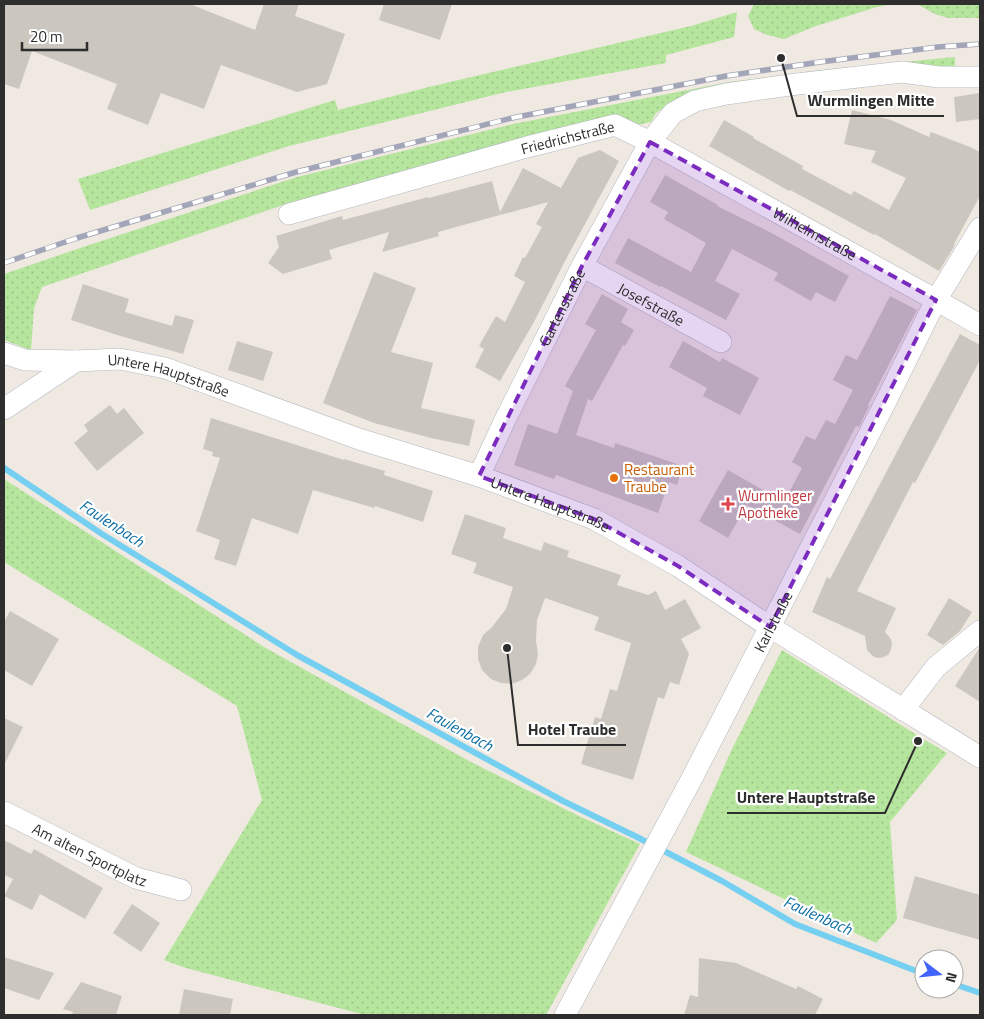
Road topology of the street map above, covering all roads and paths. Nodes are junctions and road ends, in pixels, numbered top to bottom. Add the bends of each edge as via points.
1 (980, 77) edge
2 (650, 142) junction
3 (289, 214) dead end
4 (980, 228) edge
5 (582, 266) junction
6 (936, 300) junction
7 (980, 326) edge
8 (721, 342) dead end
9 (4, 353) edge
10 (76, 362) junction
11 (4, 409) edge
12 (479, 476) junction
13 (770, 627) junction
14 (980, 630) edge
15 (903, 710) junction
16 (980, 756) edge
17 (4, 812) edge
18 (181, 890) dead end
19 (566, 1015) edge

1 - 2 street via 939,77 902,72 726,94 695,101 673,113
2 - 3 street, Friedrichstraße via 615,125
2 - 5 street, Gartenstraße
2 - 6 street, Wilhelmstraße
4 - 6 street, Karlstraße
5 - 8 street, Josefstraße
5 - 12 street, Gartenstraße
6 - 7 street, Wilhelmstraße
6 - 13 street, Karlstraße
9 - 10 street, Untere Hauptstraße via 25,360
10 - 11 street
10 - 12 street, Untere Hauptstraße via 120,360 165,368 359,439
12 - 13 street, Untere Hauptstraße via 594,519 678,566
13 - 15 street, Untere Hauptstraße
13 - 19 street, Karlstraße
14 - 15 street via 936,667
15 - 16 street, Untere Hauptstraße
17 - 18 street, Am alten Sportplatz via 136,878

